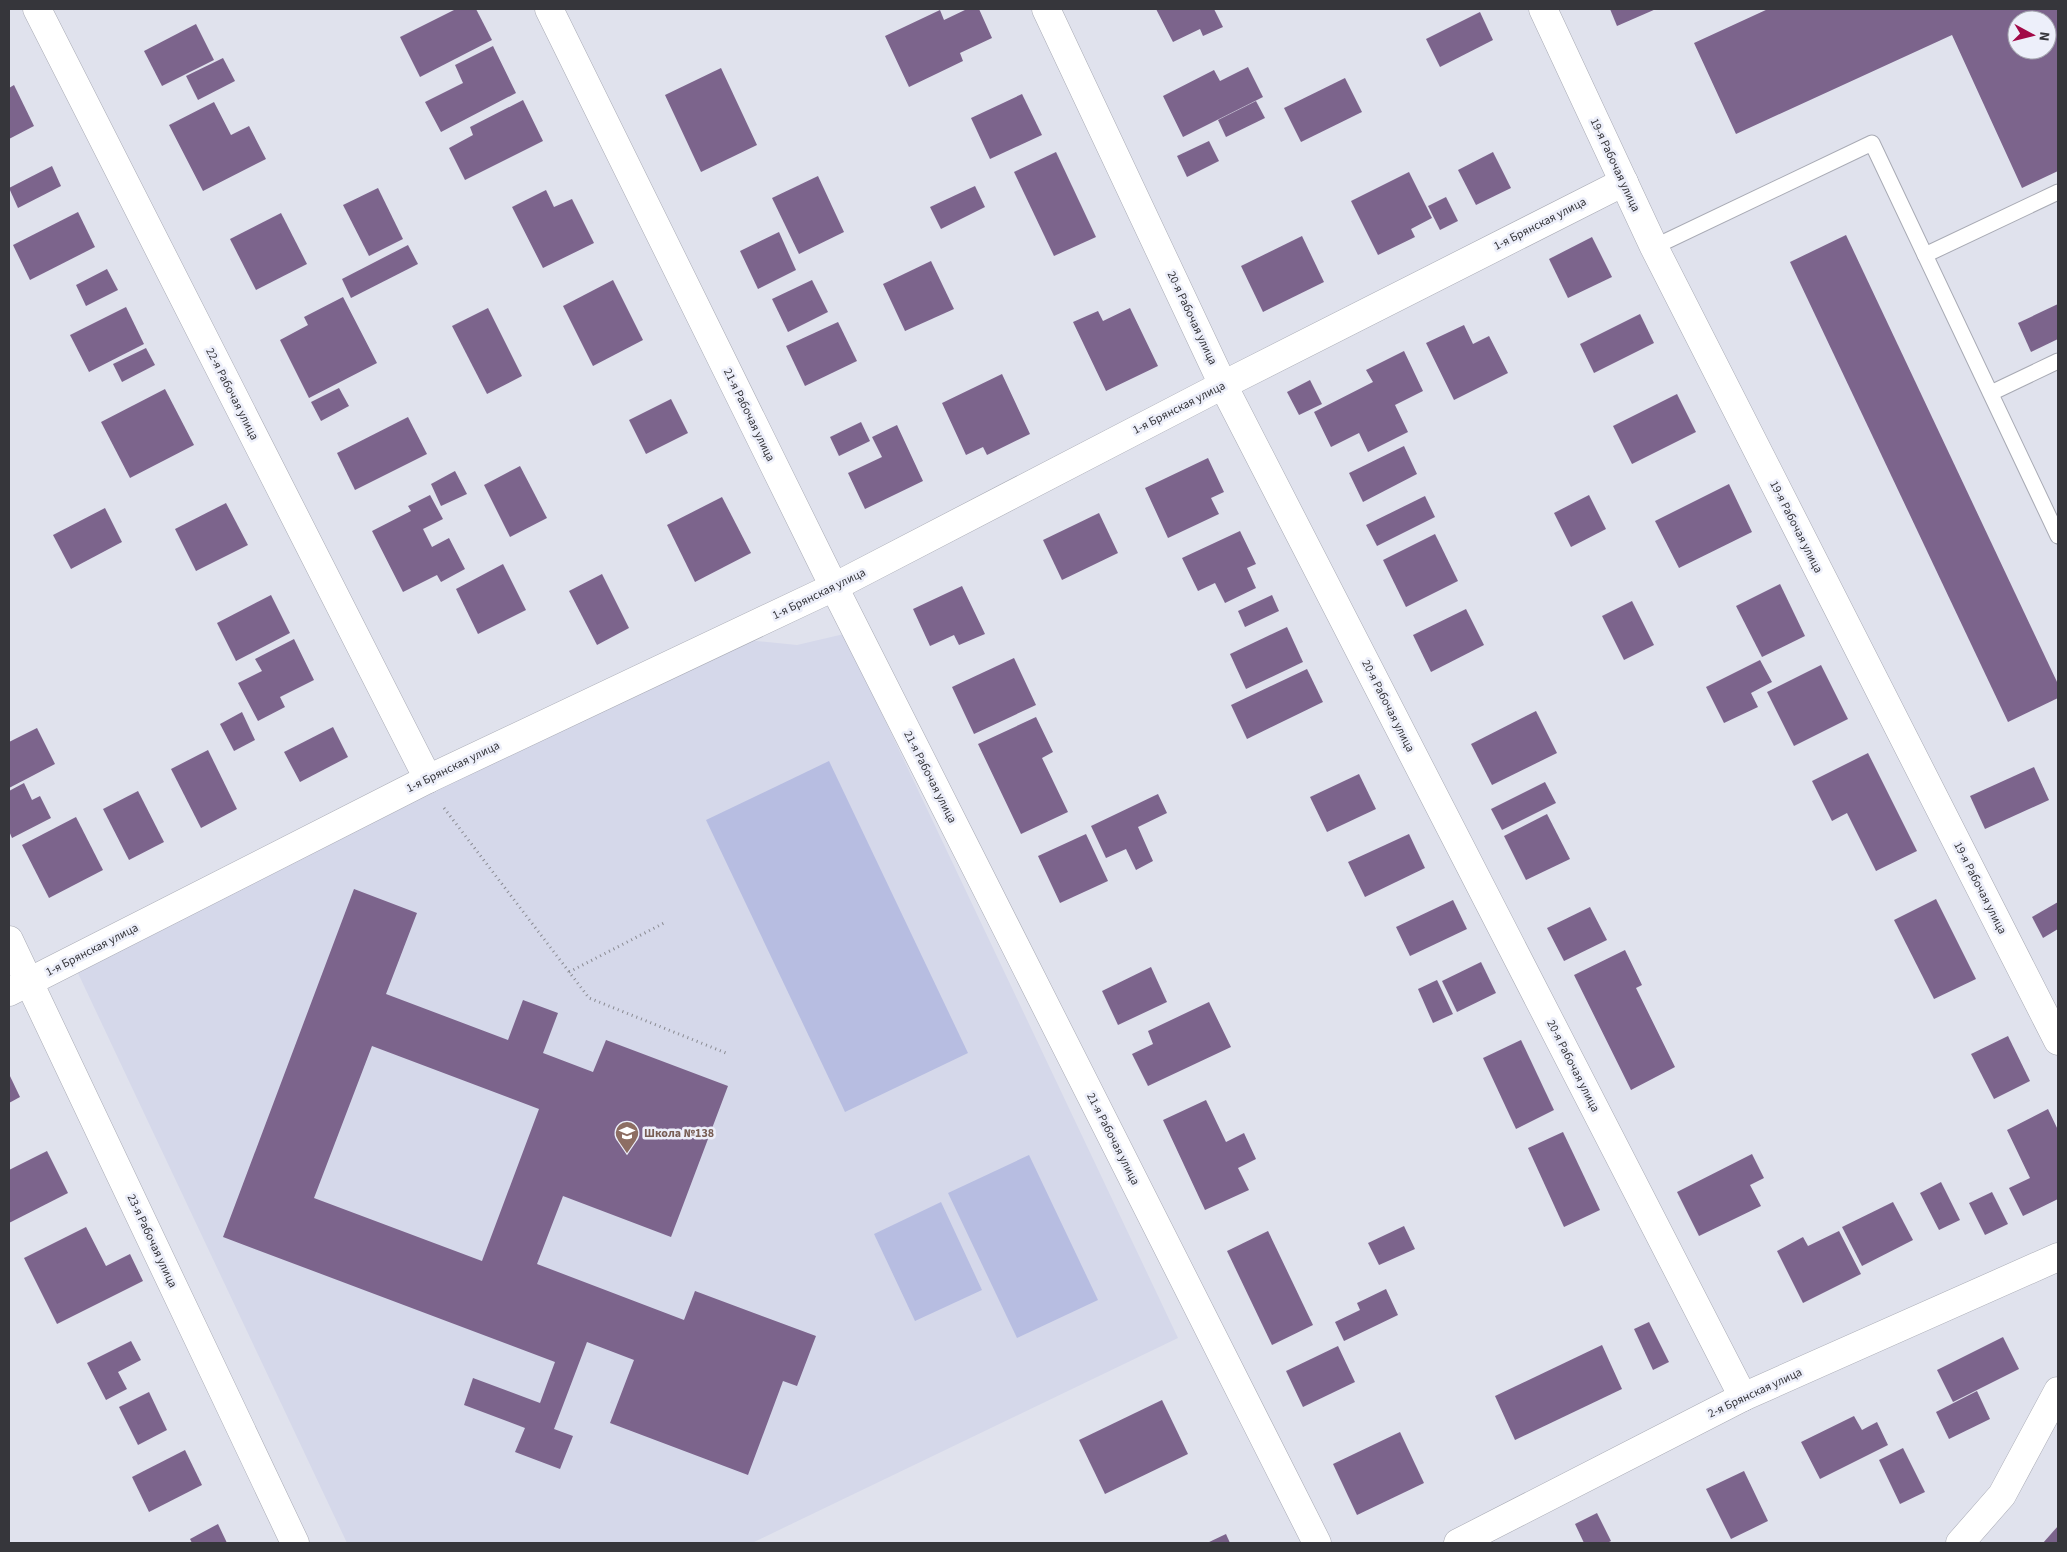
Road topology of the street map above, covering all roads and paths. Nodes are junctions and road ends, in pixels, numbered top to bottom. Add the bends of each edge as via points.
1 (37, 9) edge
2 (549, 9) edge
3 (1046, 9) edge
4 (1543, 9) edge
5 (1624, 182) junction
6 (2058, 192) edge
7 (1654, 247) junction
8 (1925, 256) junction
9 (2058, 361) edge
10 (1223, 385) junction
11 (1991, 393) junction
12 (2058, 536) edge
13 (834, 588) junction
14 (428, 779) junction
15 (666, 922) dead end
16 (9, 940) edge
17 (569, 972) junction
18 (19, 987) edge
19 (2058, 1041) edge
20 (726, 1053) dead end
21 (2058, 1258) edge
22 (2058, 1391) edge
23 (1743, 1397) junction
24 (295, 1543) edge
25 (1317, 1543) edge
26 (1458, 1543) edge
27 (1960, 1543) edge

1 - 14 street, 22-я Рабочая улица
2 - 13 street, 21-я Рабочая улица
3 - 10 street, 20-я Рабочая улица
4 - 5 street, 19-я Рабочая улица
5 - 7 street, 19-я Рабочая улица
5 - 10 street, 1-я Брянская улица
6 - 8 lane
7 - 8 lane via 1872,143
7 - 19 street, 19-я Рабочая улица
8 - 11 lane
9 - 11 lane
10 - 13 street, 1-я Брянская улица
10 - 23 street, 20-я Рабочая улица
11 - 12 lane
13 - 14 street, 1-я Брянская улица
13 - 25 street, 21-я Рабочая улица
14 - 17 path via 432,792
14 - 18 street, 1-я Брянская улица
15 - 17 path
16 - 18 street, 23-я Рабочая улица
17 - 20 path via 589,998
18 - 24 street, 23-я Рабочая улица
21 - 23 street, 2-я Брянская улица
22 - 27 street via 2002,1495
23 - 26 street, 2-я Брянская улица

